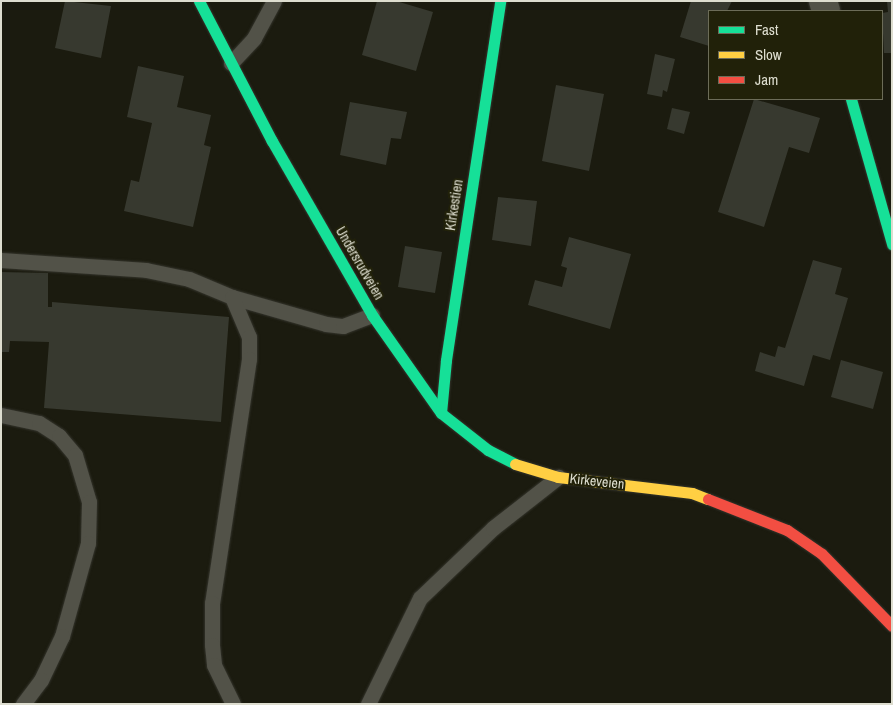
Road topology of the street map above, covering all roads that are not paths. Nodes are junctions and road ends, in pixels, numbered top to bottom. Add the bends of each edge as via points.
1 (199, 1) edge
2 (274, 1) edge
3 (500, 1) edge
4 (231, 63) junction
5 (851, 100) edge
6 (892, 244) edge
7 (1, 260) edge
8 (232, 297) junction
9 (372, 316) junction
10 (441, 413) junction
11 (1, 415) edge
12 (558, 477) junction
13 (892, 626) edge
14 (23, 704) edge
15 (232, 704) edge
16 (368, 704) edge

1 - 4 street, Undersrudveien
2 - 4 lane via 254,38
3 - 10 street, Kirkestien via 446,360
4 - 9 street, Undersrudveien
5 - 6 street
7 - 8 lane via 146,270 189,279
8 - 9 lane via 326,324 342,326
8 - 15 lane via 249,337 249,359 212,603 214,665
9 - 10 street, Undersrudveien
10 - 12 street, Undersrudveien via 488,450 513,463
11 - 14 lane via 39,423 59,436 75,455 89,502 88,543 62,636 41,680
12 - 13 street, Kirkeveien via 692,493 751,512 822,554
12 - 16 lane, Kirkeveien via 493,528 420,598

